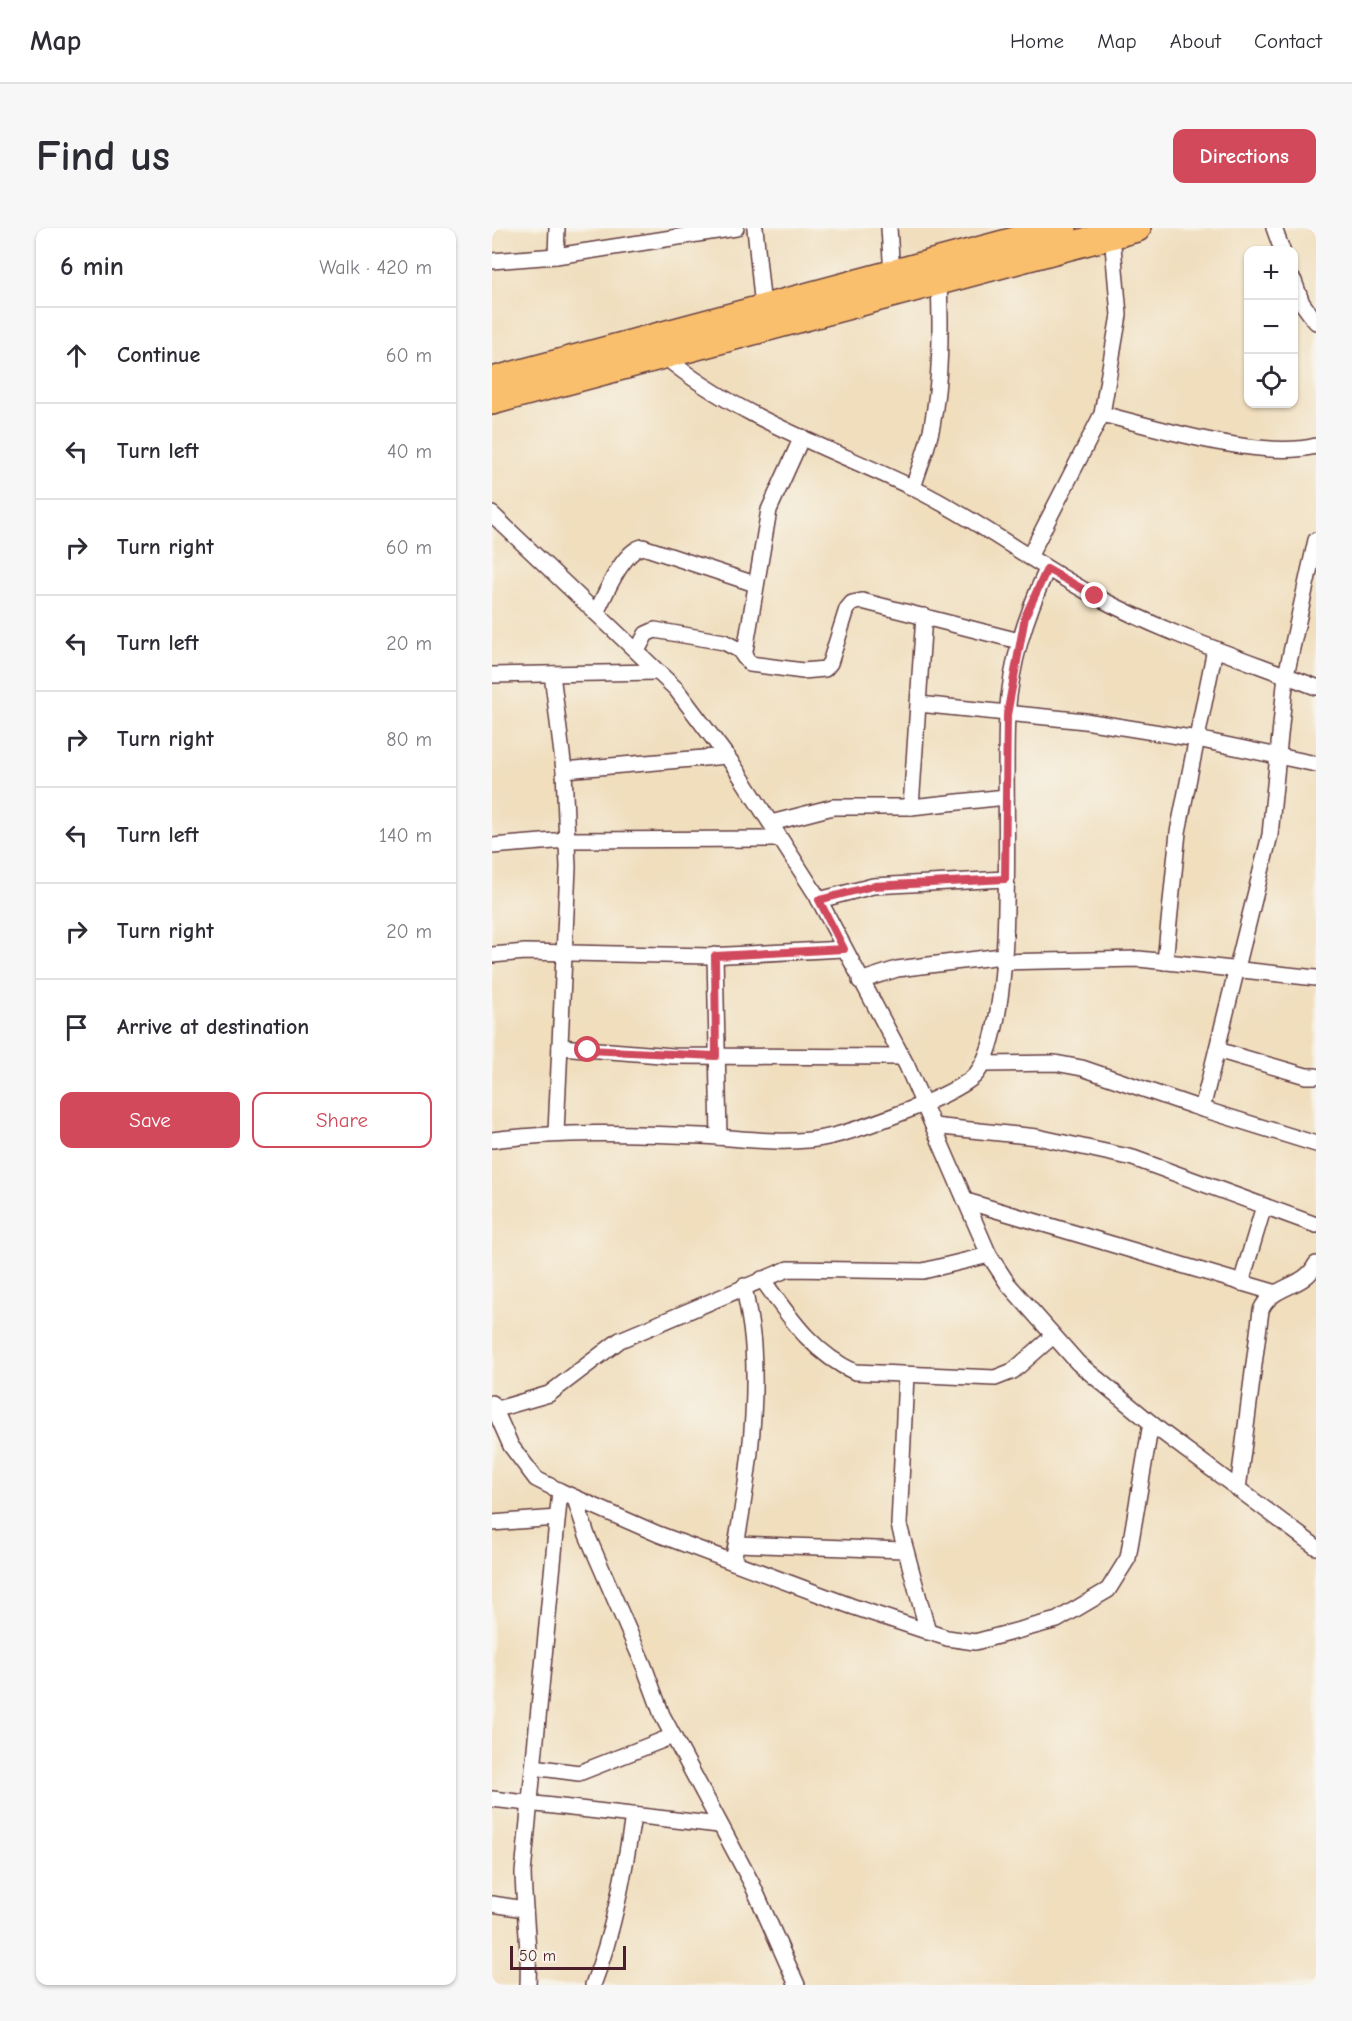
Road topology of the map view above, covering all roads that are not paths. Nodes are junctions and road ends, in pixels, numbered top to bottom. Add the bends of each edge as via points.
1 (557, 228) edge
2 (736, 228) edge
3 (755, 228) edge
4 (889, 228) edge
5 (1063, 228) edge
6 (1274, 228) edge
7 (700, 231) edge
8 (1125, 232) edge
9 (1027, 233) edge
10 (1281, 246) edge
11 (556, 256) junction
12 (492, 261) edge
13 (892, 274) junction
14 (939, 283) junction
15 (1298, 293) edge
16 (763, 308) junction
17 (1316, 322) edge
18 (664, 356) junction
19 (492, 381) edge
20 (492, 401) edge
21 (1102, 414) junction
22 (802, 437) junction
23 (1316, 446) edge
24 (913, 488) junction
25 (492, 514) edge
26 (1316, 540) edge
27 (1029, 557) junction
28 (1047, 569) junction
29 (755, 584) junction
30 (596, 613) junction
31 (924, 616) junction
32 (1019, 641) junction
33 (1215, 649) junction
34 (637, 651) junction
35 (744, 657) junction
36 (658, 672) junction
37 (552, 674) junction
38 (492, 675) edge
39 (1286, 675) junction
40 (1316, 687) edge
41 (919, 704) junction
42 (1007, 715) junction
43 (1197, 740) junction
44 (727, 756) junction
45 (1279, 757) junction
46 (1316, 764) edge
47 (564, 770) junction
48 (1006, 797) junction
49 (911, 807) junction
50 (771, 823) junction
51 (780, 839) junction
52 (567, 840) junction
53 (492, 846) edge
54 (1005, 879) junction
55 (819, 900) junction
56 (844, 949) junction
57 (564, 952) junction
58 (492, 955) edge
59 (715, 956) junction
60 (1002, 959) junction
61 (1165, 962) junction
62 (1237, 969) junction
63 (1316, 978) edge
64 (860, 981) junction
65 (560, 1047) junction
66 (1217, 1050) junction
67 (716, 1056) junction
68 (902, 1057) junction
69 (983, 1064) junction
70 (1316, 1076) edge
71 (925, 1104) junction
72 (1202, 1109) junction
73 (933, 1126) junction
74 (556, 1133) junction
75 (718, 1137) junction
76 (492, 1140) edge
77 (1316, 1143) edge
78 (966, 1201) junction
79 (1264, 1206) junction
80 (1316, 1225) edge
81 (989, 1255) junction
82 (1316, 1264) edge
83 (762, 1279) junction
84 (1241, 1283) junction
85 (744, 1286) junction
86 (1273, 1292) junction
87 (1053, 1336) junction
88 (906, 1375) junction
89 (494, 1413) edge
90 (1151, 1423) junction
91 (1238, 1489) junction
92 (560, 1491) junction
93 (576, 1499) junction
94 (557, 1518) junction
95 (492, 1523) edge
96 (736, 1544) junction
97 (1316, 1547) edge
98 (904, 1550) junction
99 (733, 1562) junction
100 (928, 1632) junction
101 (672, 1736) junction
102 (532, 1767) junction
103 (492, 1799) edge
104 (529, 1805) junction
105 (633, 1816) junction
106 (719, 1825) junction
107 (492, 1904) edge
108 (524, 1909) junction
109 (528, 1985) edge
110 (593, 1985) edge
111 (797, 1985) edge

1 - 11 street
2 - 7 street
3 - 16 street
4 - 13 street
5 - 9 highway
6 - 10 street
7 - 11 street
8 - 14 highway
8 - 21 street via 1119,315
9 - 13 highway
11 - 12 street
13 - 16 highway
14 - 18 highway
14 - 24 street via 942,354 938,390 932,428
15 - 17 street
16 - 19 highway
18 - 20 highway
18 - 22 street via 687,375
21 - 23 street via 1207,440 1287,450
21 - 27 street
22 - 24 street
22 - 29 street via 769,510
24 - 27 street
25 - 30 street
26 - 39 street
27 - 28 street
28 - 32 street via 1025,617
28 - 33 street via 1155,625
29 - 30 street via 637,548 627,556
29 - 35 street
30 - 34 street
31 - 32 street
31 - 35 street via 862,601 852,603 825,669 803,671 750,664
31 - 41 street
32 - 42 street
33 - 39 street
33 - 43 street
34 - 35 street via 646,634 655,630 724,642
34 - 36 street
36 - 37 street
36 - 44 street via 676,689
37 - 38 street
37 - 47 street
39 - 40 street
39 - 45 street
41 - 42 street
41 - 49 street
42 - 43 street via 1085,721
42 - 48 street
43 - 45 street
43 - 61 street via 1178,832
44 - 47 street
44 - 50 street
45 - 46 street
45 - 62 street via 1270,836
47 - 52 street
48 - 49 street
48 - 54 street
49 - 50 street via 833,807
50 - 51 street
51 - 52 street
51 - 55 street
52 - 53 street
52 - 57 street
54 - 55 street via 873,886
54 - 60 street
55 - 56 street
56 - 59 street
56 - 64 street
57 - 58 street
57 - 59 street
57 - 65 street
59 - 67 street
60 - 61 street
60 - 64 street via 897,969
60 - 69 street via 998,1018
61 - 62 street
62 - 63 street
62 - 66 street
64 - 68 street
65 - 67 street
65 - 74 street
66 - 70 street
66 - 72 street
67 - 68 street
67 - 75 street
68 - 71 street
69 - 71 street via 975,1076
69 - 72 street via 1073,1066
71 - 73 street
71 - 75 street via 828,1137 798,1141
72 - 77 street
73 - 78 street
73 - 79 street via 1037,1137 1133,1158
74 - 75 street
74 - 76 street
78 - 81 street
78 - 84 street
79 - 80 street
79 - 84 street
81 - 83 street via 923,1271 808,1268 788,1269
81 - 87 street via 1008,1284
82 - 86 street via 1305,1279
83 - 85 street
83 - 88 street via 806,1339 834,1363 855,1372
84 - 86 street
85 - 89 street via 620,1340 549,1395
85 - 96 street via 753,1345 753,1396
86 - 91 street via 1261,1310
87 - 88 street via 1013,1371 995,1378
87 - 90 street via 1078,1363
88 - 98 street via 899,1525
89 - 92 street via 511,1446 536,1479
90 - 91 street
90 - 100 street via 1128,1558 1108,1590 1057,1620 975,1642
91 - 97 street
92 - 93 street
92 - 94 street
93 - 99 street
93 - 101 street via 587,1535
94 - 95 street
94 - 102 street
96 - 98 street
96 - 99 street
98 - 100 street
99 - 100 street
101 - 102 street via 579,1773
101 - 106 street
102 - 104 street
103 - 104 street
104 - 105 street
104 - 108 street
105 - 106 street
105 - 110 street via 620,1894
106 - 111 street via 752,1884
107 - 108 street
108 - 109 street via 530,1955

